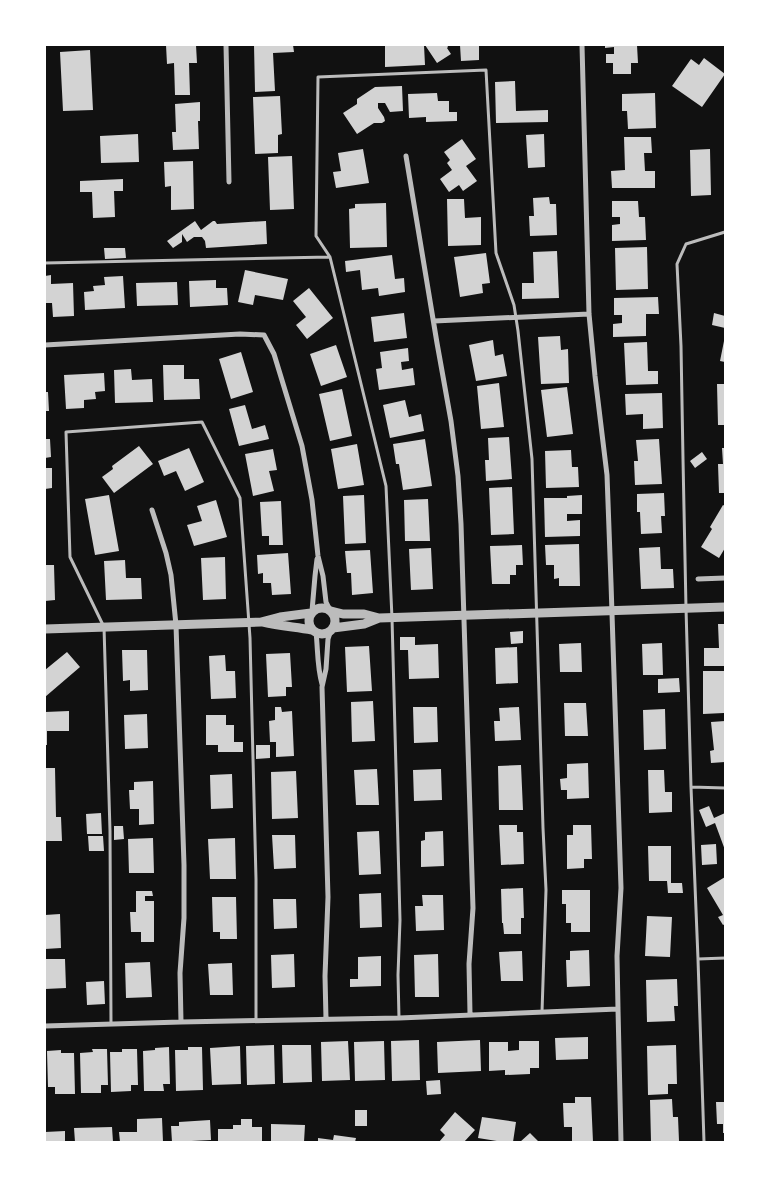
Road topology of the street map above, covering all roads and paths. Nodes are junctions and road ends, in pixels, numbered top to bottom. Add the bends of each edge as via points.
1 (226, 45) edge
2 (582, 45) edge
3 (406, 156) dead end
4 (230, 182) dead end
5 (725, 232) edge
6 (330, 257) junction
7 (45, 264) edge
8 (589, 314) junction
9 (516, 317) junction
10 (434, 321) junction
11 (45, 345) edge
12 (152, 510) dead end
13 (318, 556) junction
14 (725, 578) edge
15 (698, 579) dead end
16 (725, 607) edge
17 (686, 608) junction
18 (330, 610) junction
19 (612, 610) junction
20 (312, 612) junction
21 (537, 613) junction
22 (464, 615) junction
23 (379, 618) junction
24 (392, 618) junction
25 (250, 622) junction
26 (261, 622) junction
27 (176, 625) junction
28 (104, 627) junction
29 (332, 629) junction
30 (45, 630) edge
31 (314, 631) junction
32 (322, 687) junction
33 (691, 787) junction
34 (725, 788) edge
35 (725, 958) edge
36 (698, 959) junction
37 (618, 1009) junction
38 (542, 1013) junction
39 (470, 1014) junction
40 (400, 1018) junction
41 (326, 1019) junction
42 (256, 1021) junction
43 (181, 1022) junction
44 (111, 1024) junction
45 (45, 1026) edge
46 (621, 1142) edge
47 (704, 1142) edge

1 - 4 street
2 - 8 street
3 - 10 street
5 - 17 lane via 686,244 677,264
6 - 7 lane
6 - 9 lane via 316,236 318,77 486,70 496,253
6 - 24 lane via 386,486
8 - 9 street
8 - 19 street via 607,475
9 - 10 street
9 - 21 lane via 532,459
10 - 22 street via 458,476
11 - 13 street via 264,335 274,354 302,446
12 - 27 street via 172,575
13 - 18 street
13 - 20 street
14 - 15 street
16 - 17 street
17 - 19 street
17 - 33 lane
18 - 20 street via 322,607
18 - 23 street
18 - 29 street via 335,619
19 - 21 street
19 - 37 street via 621,888
20 - 26 street
20 - 31 street via 309,623
21 - 22 street
21 - 38 lane via 546,890
22 - 24 street
22 - 39 street via 473,908
23 - 24 street
23 - 29 street
24 - 40 lane
25 - 26 street
25 - 27 street
25 - 28 lane via 240,498 202,422 66,432 70,557
25 - 42 lane
26 - 31 street
27 - 28 street
27 - 43 street via 184,882
28 - 30 street
28 - 44 lane
29 - 31 street via 324,634
29 - 32 street
31 - 32 street
32 - 41 street via 328,896 324,976
33 - 34 lane
33 - 36 lane
35 - 36 lane
36 - 47 lane
37 - 38 street
37 - 46 street
38 - 39 street
39 - 40 street
40 - 41 street
41 - 42 street
42 - 43 street
43 - 44 street
44 - 45 street

